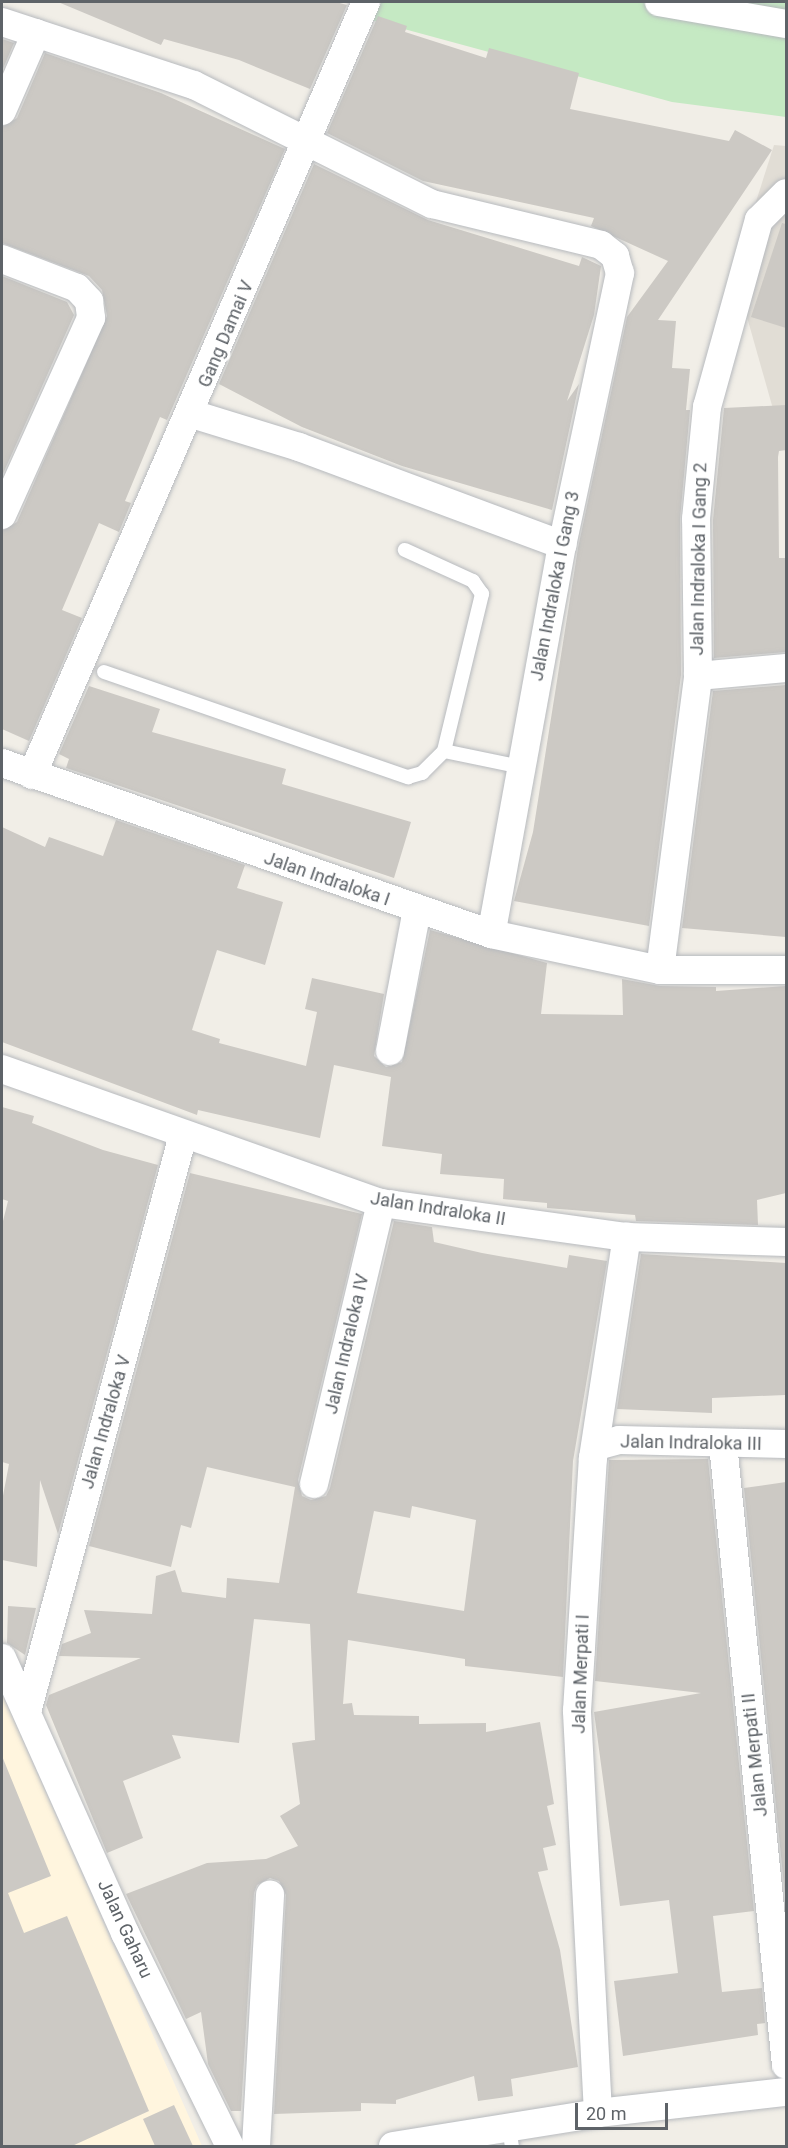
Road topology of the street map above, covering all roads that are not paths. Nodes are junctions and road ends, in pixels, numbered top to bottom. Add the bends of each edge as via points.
1 (366, 2) edge
2 (659, 2) edge
3 (2, 22) edge
4 (786, 24) edge
5 (36, 33) junction
6 (2, 111) edge
7 (309, 139) junction
8 (786, 193) edge
9 (2, 260) edge
10 (192, 414) junction
11 (2, 514) edge
12 (562, 545) junction
13 (405, 550) dead end
14 (786, 668) edge
15 (94, 669) junction
16 (698, 676) junction
17 (444, 751) junction
18 (2, 763) edge
19 (521, 767) junction
20 (32, 775) junction
21 (417, 910) junction
22 (491, 934) junction
23 (660, 970) junction
24 (786, 970) edge
25 (390, 1051) dead end
26 (2, 1069) edge
27 (183, 1135) junction
28 (381, 1203) junction
29 (627, 1237) junction
30 (786, 1242) edge
31 (723, 1444) junction
32 (786, 1444) edge
33 (597, 1446) junction
34 (314, 1484) dead end
35 (2, 1658) edge
36 (28, 1708) junction
37 (270, 1894) dead end
38 (786, 2065) edge
39 (786, 2092) edge
40 (598, 2113) junction
41 (510, 2137) edge
42 (230, 2146) edge
43 (256, 2146) edge
44 (393, 2146) edge

1 - 7 street, Gang Damai V
2 - 4 street
3 - 5 street
5 - 6 street
5 - 7 street via 194,85
7 - 10 street, Gang Damai V
7 - 12 street, Jalan Indraloka I Gang 3 via 432,204 601,246 615,256 620,273
8 - 16 street, Jalan Indraloka I Gang 2 via 759,220 707,407 696,519
9 - 11 street via 77,288 89,301 91,318
10 - 12 street via 299,447
10 - 15 street, Gang Damai V
12 - 19 street, Jalan Indraloka I Gang 3
13 - 17 lane via 473,581 482,594
14 - 16 street
15 - 17 lane via 408,777 433,768
15 - 20 street, Gang Damai V
16 - 23 street, Jalan Indraloka I Gang 2
17 - 19 lane
18 - 20 street, Jalan Indraloka I
19 - 22 street, Jalan Indraloka I Gang 3
20 - 21 street, Jalan Indraloka I
21 - 22 street, Jalan Indraloka I
21 - 25 street
22 - 23 street, Jalan Indraloka I
23 - 24 street, Jalan Indraloka I
26 - 27 street, Jalan Indraloka II
27 - 28 street, Jalan Indraloka II
27 - 36 street, Jalan Indraloka V
28 - 29 street, Jalan Indraloka II
28 - 34 street, Jalan Indraloka IV
29 - 30 street, Jalan Indraloka II
29 - 33 street, Jalan Merpati I
31 - 32 street, Jalan Indraloka III
31 - 33 street, Jalan Indraloka III via 619,1440
31 - 38 street, Jalan Merpati II
33 - 40 street, Jalan Merpati I via 577,1711
35 - 36 street, Jalan Gaharu
36 - 42 street, Jalan Gaharu via 125,1934
37 - 43 street
39 - 40 street
40 - 41 street
41 - 44 street

